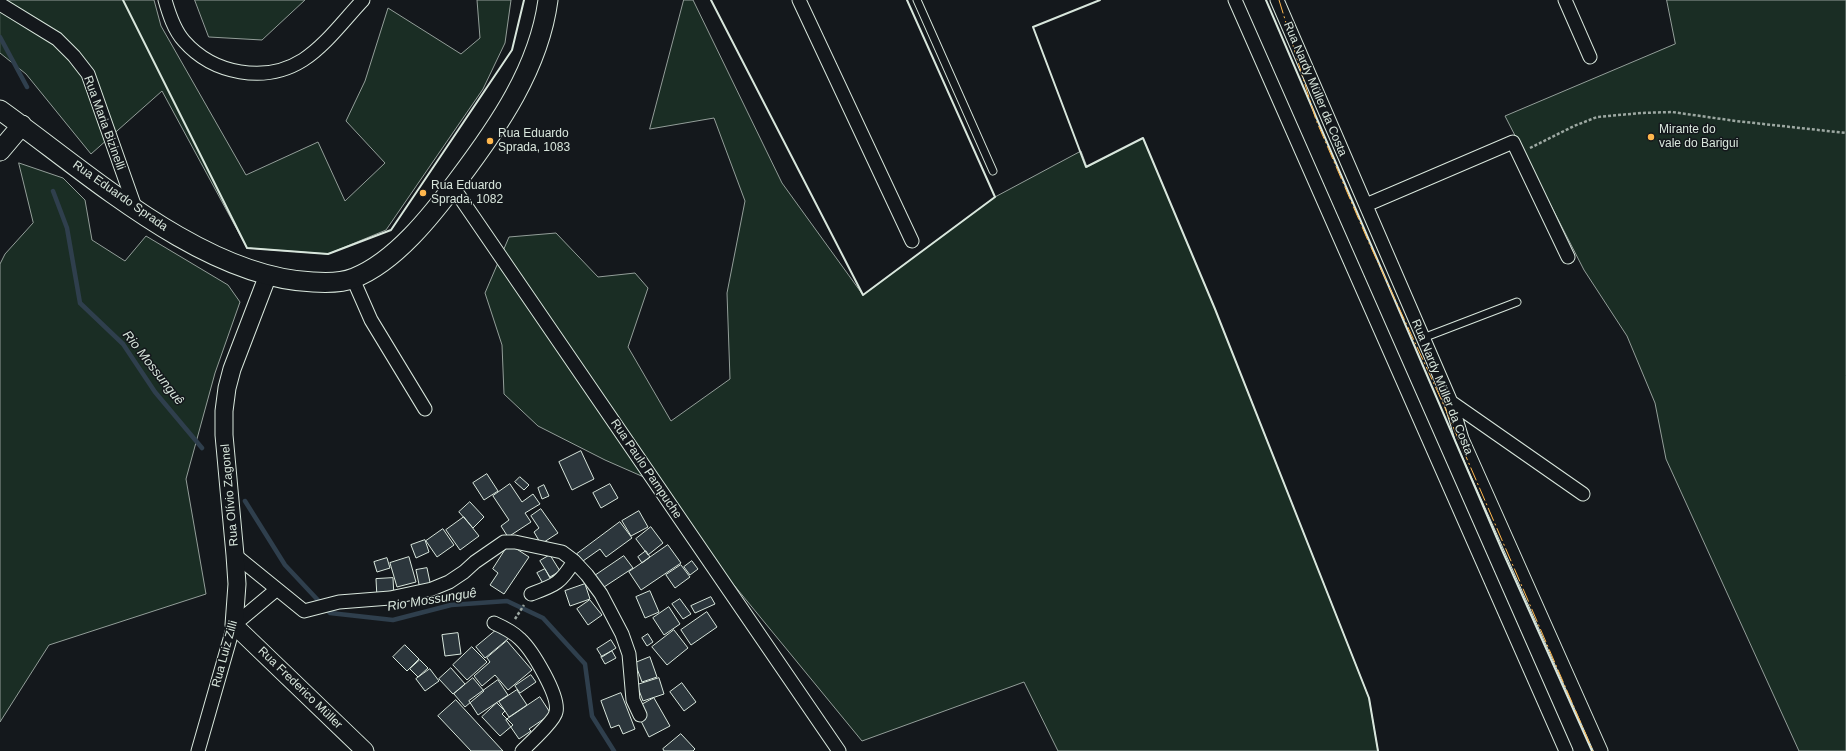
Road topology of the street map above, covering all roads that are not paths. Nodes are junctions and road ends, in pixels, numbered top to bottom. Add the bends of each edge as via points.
1 (165, 0) edge
2 (364, 0) edge
3 (548, 0) edge
4 (799, 0) edge
5 (917, 0) edge
6 (1235, 0) edge
7 (1277, 0) edge
8 (1565, 0) edge
9 (0, 4) edge
10 (1590, 57) dead end
11 (0, 110) edge
12 (22, 125) junction
13 (0, 151) edge
14 (993, 171) dead end
15 (453, 187) junction
16 (1366, 206) junction
17 (136, 210) junction
18 (912, 241) dead end
19 (1568, 257) dead end
20 (268, 275) junction
21 (353, 279) junction
22 (1516, 302) dead end
23 (1423, 338) junction
24 (1451, 402) junction
25 (425, 409) dead end
26 (1583, 494) dead end
27 (235, 555) junction
28 (574, 561) junction
29 (276, 590) junction
30 (530, 594) road end
31 (494, 623) dead end
32 (234, 625) junction
33 (640, 715) dead end
34 (198, 751) edge
35 (365, 751) edge
36 (522, 751) edge
37 (839, 751) edge
38 (1566, 751) edge
39 (1601, 751) edge

1 - 2 street via 172,22 183,40 199,56 223,69 264,73 285,69 302,60 318,48
3 - 15 main road, Rua Eduardo Sprada via 540,35 517,91 480,151
4 - 18 street
5 - 14 lane
6 - 38 street
7 - 16 street, Rua Nardy Müller da Costa
8 - 10 street
9 - 17 street, Rua Maria Bizinelli via 56,39 88,74
11 - 12 main road, Rua Eduardo Sprada
12 - 13 main road
12 - 17 main road, Rua Eduardo Sprada
15 - 21 main road, Rua Eduardo Sprada via 400,246 373,268
15 - 37 street, Rua Paulo Pampuche
16 - 19 street via 1513,142
16 - 23 street, Rua Nardy Müller da Costa
17 - 20 main road, Rua Eduardo Sprada via 195,245
20 - 21 main road, Rua Eduardo Sprada via 304,282 340,282
20 - 27 street, Rua Olívio Zagonel via 232,369 224,411
21 - 25 street via 371,320
22 - 23 lane
23 - 24 street, Rua Nardy Müller da Costa
24 - 26 street
24 - 39 street, Rua Nardy Müller da Costa via 1462,439
27 - 29 street, Rua Olívio Zagonel
27 - 32 street, Rua Luiz Zilli via 237,584
28 - 29 street, Rua Olívio Zagonel via 562,552 504,542 459,575 432,589 390,598 331,603 304,611
28 - 30 street via 565,576 556,584
28 - 33 street, Rua Olívio Zagonel via 601,594 622,634 629,654 633,700
29 - 32 street
31 - 36 street via 520,639 532,653 556,704 555,716
32 - 34 street, Rua Luiz Zilli
32 - 35 street, Rua Frederico Müller

